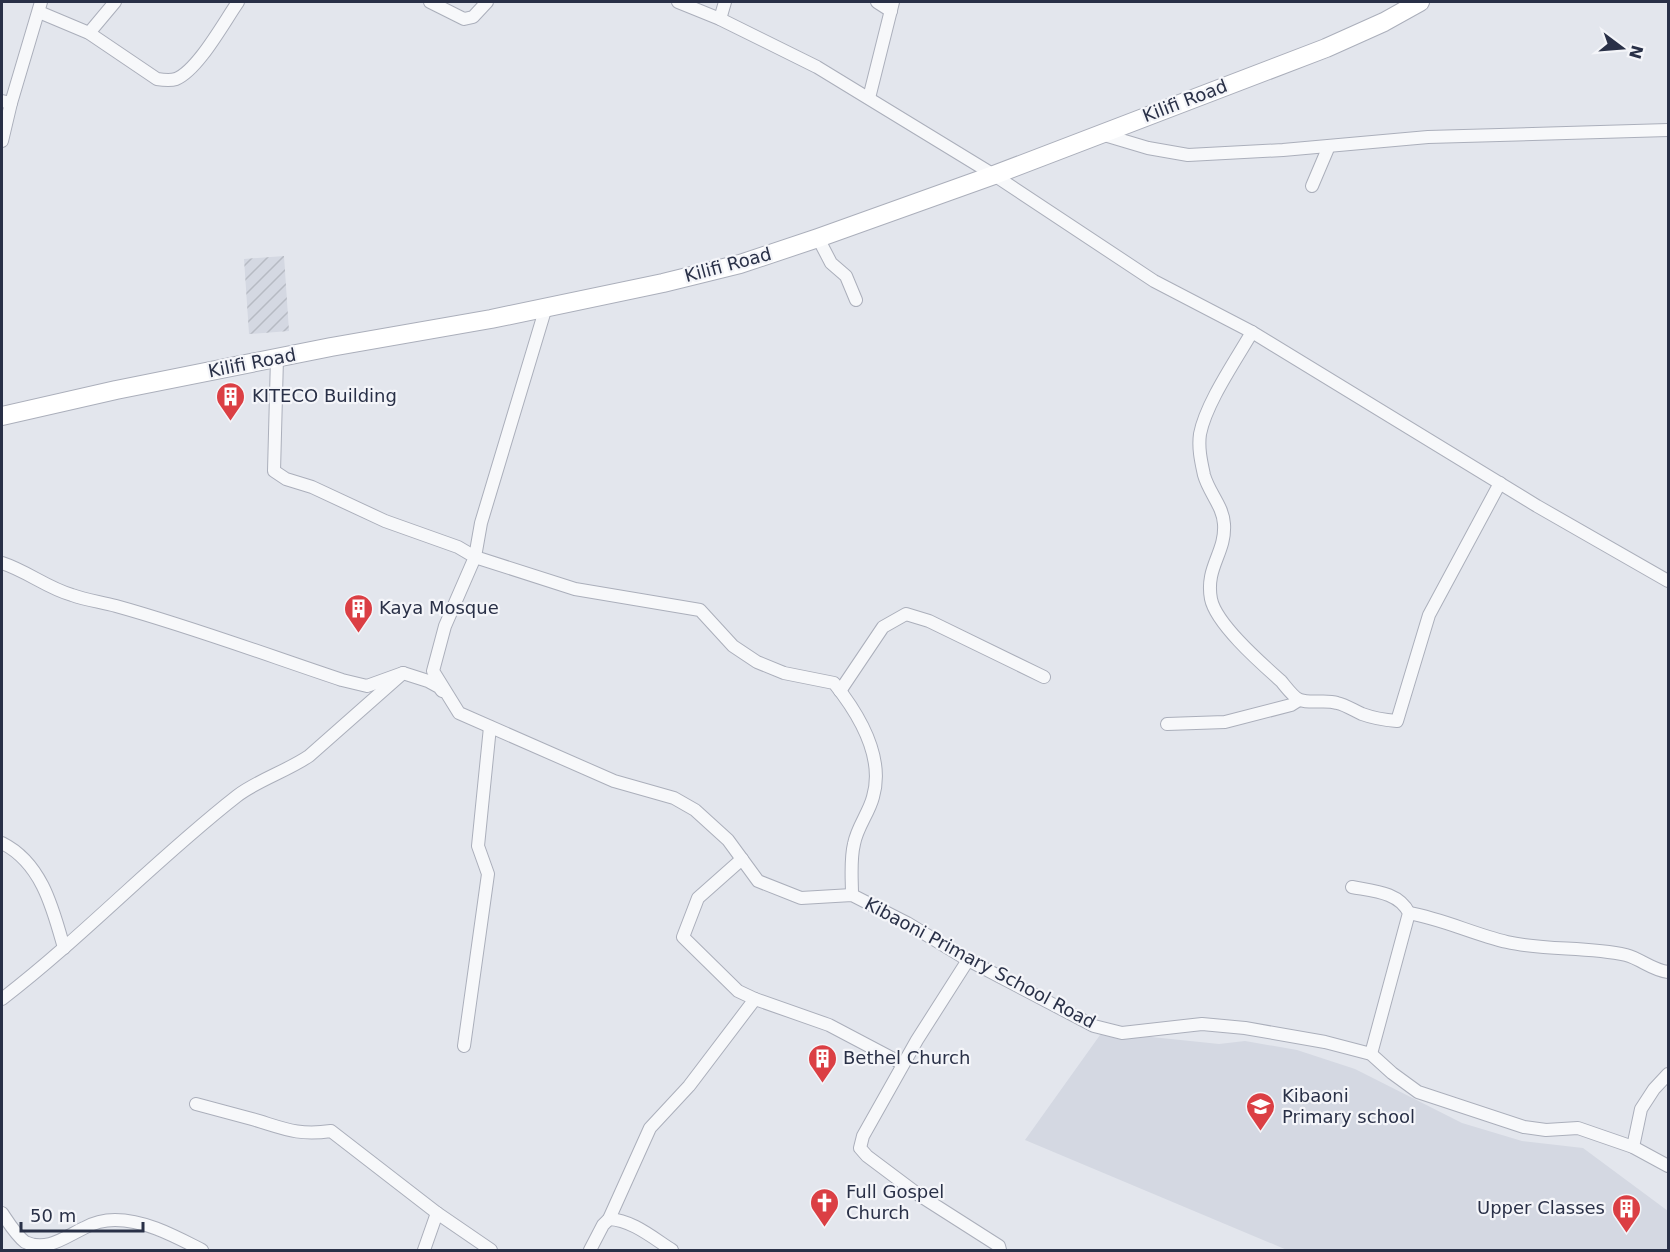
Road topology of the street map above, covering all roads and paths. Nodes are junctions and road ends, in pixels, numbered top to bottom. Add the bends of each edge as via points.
1 (115, 2) edge
2 (238, 2) edge
3 (430, 2) edge
4 (487, 2) edge
5 (678, 2) edge
6 (725, 2) edge
7 (877, 2) edge
8 (1420, 2) edge
9 (892, 6) edge
10 (40, 7) edge
11 (720, 19) junction
12 (89, 33) junction
13 (869, 98) junction
14 (6, 102) edge
15 (1668, 130) edge
16 (1100, 134) junction
17 (2, 141) edge
18 (1329, 146) junction
19 (994, 175) junction
20 (1312, 186) dead end
21 (818, 238) junction
22 (856, 300) dead end
23 (546, 307) junction
24 (1252, 333) junction
25 (277, 358) junction
26 (2, 416) edge
27 (1500, 483) junction
28 (475, 557) junction
29 (2, 563) edge
30 (1668, 581) edge
31 (403, 673) junction
32 (1044, 677) dead end
33 (840, 690) junction
34 (1299, 700) junction
35 (459, 713) junction
36 (1167, 724) dead end
37 (490, 727) junction
38 (2, 843) edge
39 (742, 860) junction
40 (1352, 887) dead end
41 (852, 895) junction
42 (1409, 913) junction
43 (64, 948) junction
44 (968, 960) junction
45 (1668, 972) edge
46 (2, 999) edge
47 (755, 999) junction
48 (464, 1046) dead end
49 (1371, 1054) junction
50 (903, 1064) junction
51 (1668, 1074) edge
52 (196, 1104) dead end
53 (1633, 1147) junction
54 (1668, 1166) edge
55 (2, 1213) edge
56 (436, 1213) junction
57 (609, 1219) junction
58 (202, 1251) edge
59 (424, 1251) edge
60 (491, 1251) edge
61 (590, 1251) edge
62 (672, 1251) edge
63 (1000, 1251) edge

1 - 12 street
2 - 12 street via 197,61 183,75 169,81 157,79
3 - 4 street via 464,19 473,17
5 - 11 street
6 - 11 street
7 - 9 street
8 - 16 street, Kilifi Road via 1326,48
9 - 13 street
10 - 12 street
10 - 14 street
11 - 13 street via 817,67
13 - 19 street
14 - 17 street
15 - 18 street via 1428,137
16 - 18 street via 1188,155
16 - 19 street, Kilifi Road
18 - 20 street
19 - 21 street, Kilifi Road
19 - 24 street via 1154,280
21 - 22 street via 831,263 846,276
21 - 23 street, Kilifi Road via 740,264
23 - 25 street, Kilifi Road
23 - 28 street via 481,523
24 - 27 street
24 - 34 street via 1221,386 1200,434 1204,474 1223,512 1225,532 1211,569 1211,602 1240,643
25 - 26 street, Kilifi Road
25 - 28 street via 274,471
27 - 30 street
27 - 34 street via 1429,615 1397,721 1381,720 1337,703
28 - 33 street via 575,589 700,610 742,654 784,673 834,683
28 - 35 street via 445,626 433,671
29 - 31 street via 72,596 170,622 342,680 367,686
31 - 35 street via 439,687
31 - 43 street via 309,756 240,794
32 - 33 street via 929,621 906,614 883,627
33 - 41 street via 866,733 876,782 854,844
34 - 36 street via 1225,722
35 - 37 street, Kibaoni Primary School Road
37 - 39 street, Kibaoni Primary School Road via 614,782 674,798 695,810 728,840
37 - 48 street via 478,846 488,874
38 - 43 street via 24,859 44,888
39 - 41 street, Kibaoni Primary School Road via 758,881 801,897
39 - 47 street via 698,898 683,937 731,985
40 - 42 street via 1395,897
41 - 44 street, Kibaoni Primary School Road
42 - 45 street via 1506,942 1629,956
42 - 49 street
43 - 46 street
44 - 49 street, Kibaoni Primary School Road via 1094,1026 1122,1033 1202,1024 1325,1042
44 - 50 street
47 - 50 street via 829,1025
47 - 57 street via 690,1086 650,1128
49 - 53 street, Kibaoni Primary School Road via 1419,1092 1524,1127 1578,1128
50 - 63 street via 860,1148 920,1195 999,1246
51 - 53 street via 1641,1109
52 - 56 street via 285,1131 331,1131
53 - 54 street, Kibaoni Primary School Road
55 - 58 street via 24,1241 42,1248 86,1227 116,1220 142,1224
56 - 59 street
56 - 60 street
57 - 61 street
57 - 62 street via 632,1225

